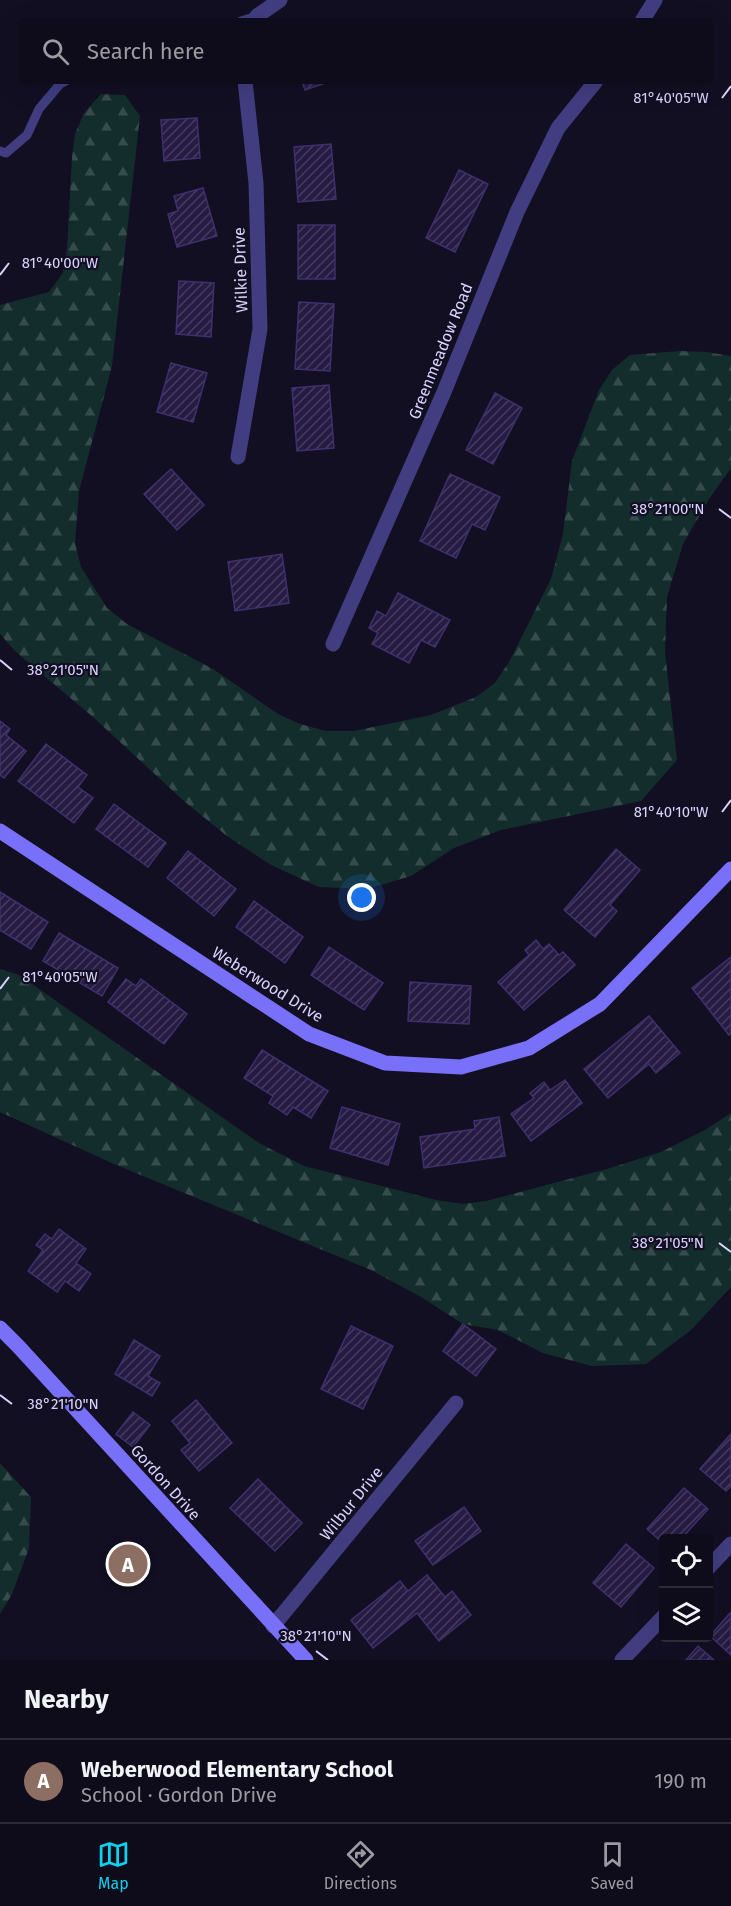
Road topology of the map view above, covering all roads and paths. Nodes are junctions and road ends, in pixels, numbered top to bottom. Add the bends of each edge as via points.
1 (280, 0) edge
2 (655, 0) edge
3 (257, 18) edge
4 (644, 18) edge
5 (60, 84) edge
6 (245, 84) edge
7 (594, 84) edge
8 (0, 152) edge
9 (238, 457) dead end
10 (333, 644) dead end
11 (0, 831) edge
12 (731, 869) edge
13 (0, 1328) edge
14 (456, 1403) dead end
15 (731, 1544) edge
16 (713, 1563) edge
17 (659, 1620) edge
18 (273, 1626) junction
19 (306, 1660) edge
20 (622, 1660) edge

1 - 3 street
2 - 4 street
5 - 8 lane via 39,109 27,135 6,153
6 - 9 street, Wilkie Drive via 256,183 260,329
7 - 10 street, Greenmeadow Road via 558,128 517,212 444,392
11 - 12 street, Weberwood Drive via 309,1034 396,1064 461,1067 529,1048 600,1004
13 - 18 street, Gordon Drive
14 - 18 street, Wilbur Drive
15 - 16 street
17 - 20 street
18 - 19 street, Gordon Drive

